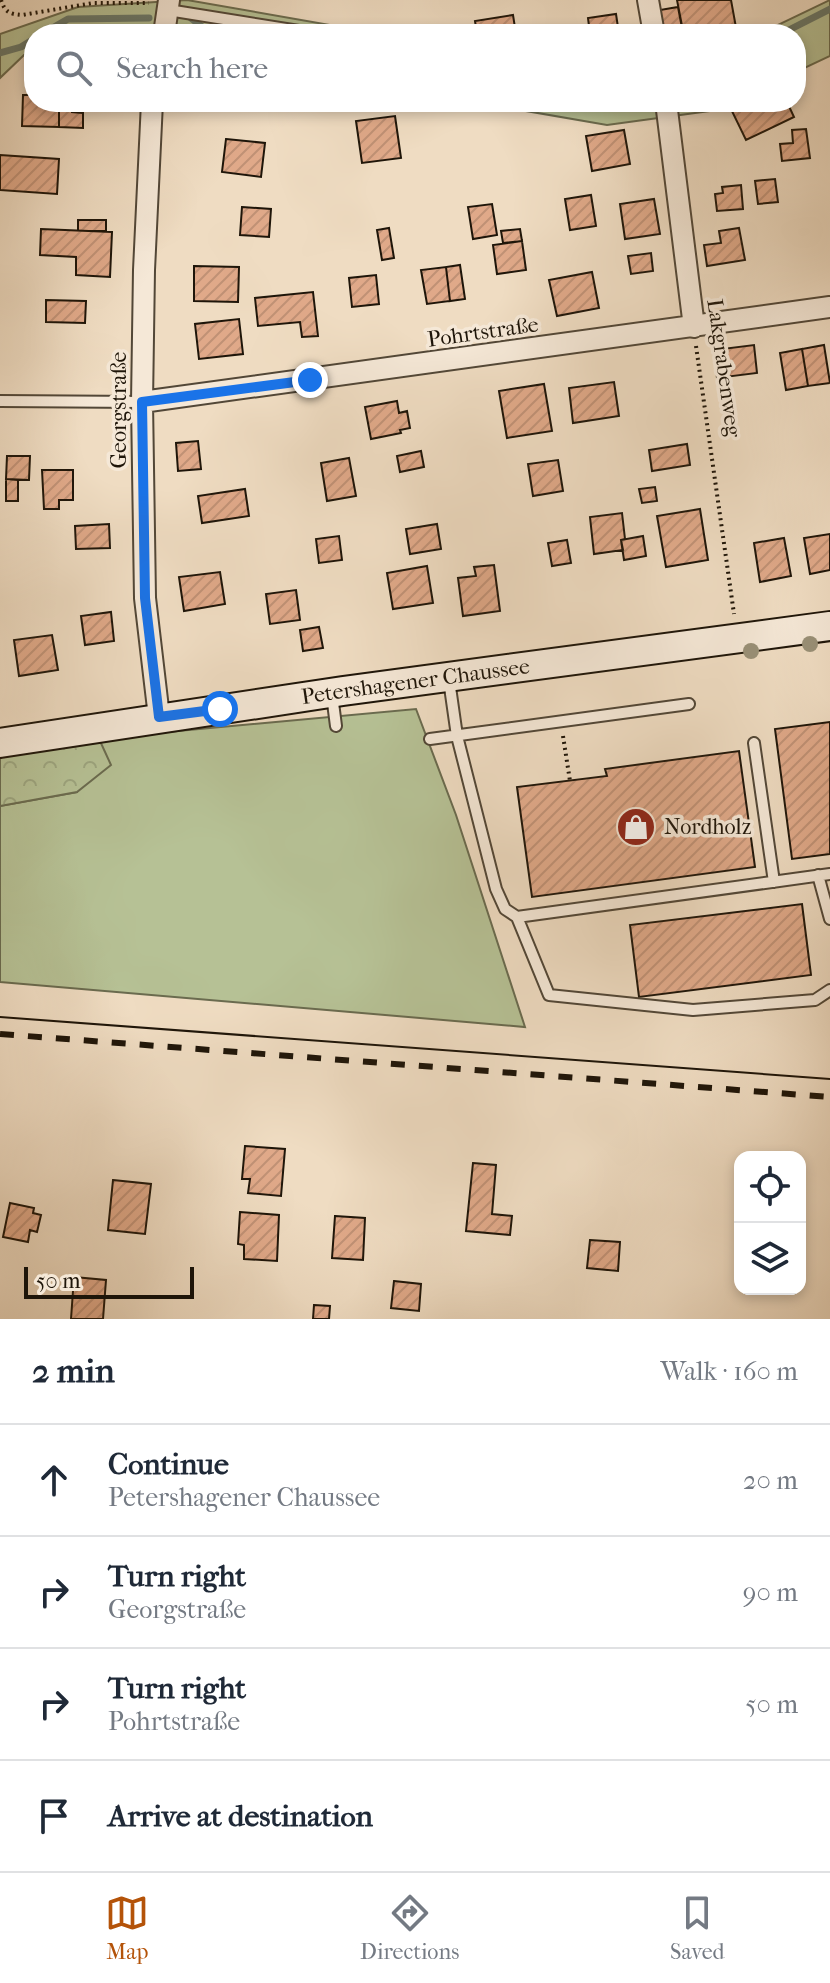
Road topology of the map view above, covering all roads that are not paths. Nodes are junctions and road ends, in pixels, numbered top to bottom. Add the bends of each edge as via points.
1 (648, 0) edge
2 (169, 5) edge
3 (267, 24) edge
4 (652, 24) edge
5 (152, 112) edge
6 (668, 112) edge
7 (830, 307) edge
8 (694, 327) junction
9 (0, 401) edge
10 (142, 402) junction
11 (830, 626) edge
12 (448, 676) junction
13 (332, 693) junction
14 (689, 704) dead end
15 (159, 717) junction
16 (336, 726) dead end
17 (457, 736) junction
18 (430, 739) dead end
19 (0, 743) edge
20 (754, 743) dead end
21 (824, 875) edge
22 (774, 882) junction
23 (517, 917) junction
24 (830, 919) edge
25 (830, 990) edge

1 - 4 street
2 - 3 lane
5 - 10 street, Georgstraße
6 - 8 street, Lakgrabenweg
7 - 8 street, Pohrtstraße
8 - 10 street, Pohrtstraße
9 - 10 lane
10 - 15 street, Georgstraße via 145,598
11 - 12 street, Petershagener Chaussee
12 - 13 street, Petershagener Chaussee
12 - 17 lane
13 - 15 street, Petershagener Chaussee
13 - 16 lane
14 - 17 lane
15 - 19 street, Petershagener Chaussee
17 - 18 lane
17 - 23 lane via 496,889 505,909
20 - 22 lane
21 - 22 lane
21 - 24 lane
22 - 23 lane
23 - 25 lane via 549,995 693,1010 815,1000

